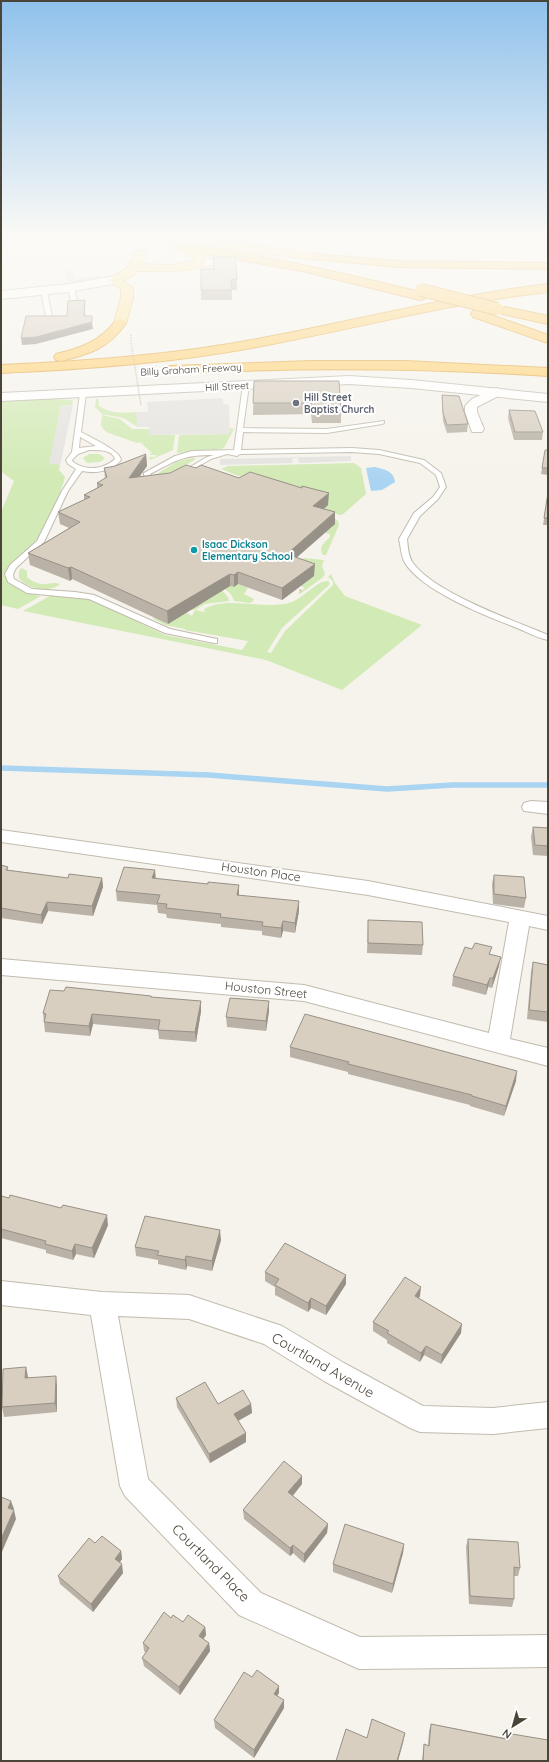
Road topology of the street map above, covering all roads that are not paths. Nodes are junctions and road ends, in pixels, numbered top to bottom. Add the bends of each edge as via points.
1 (122, 318) edge
2 (379, 318) edge
3 (397, 318) edge
4 (496, 318) edge
5 (508, 318) edge
6 (120, 324) joint
7 (337, 327) junction
8 (548, 327) edge
9 (548, 339) edge
10 (1, 365) edge
11 (1, 369) edge
12 (548, 372) edge
13 (1, 378) edge
14 (246, 385) junction
15 (496, 392) junction
16 (83, 394) junction
17 (1, 397) edge
18 (548, 398) edge
19 (382, 422) dead end
20 (477, 429) dead end
21 (239, 430) junction
22 (77, 432) junction
23 (106, 449) junction
24 (75, 453) junction
25 (224, 454) junction
26 (236, 454) junction
27 (80, 469) junction
28 (548, 638) edge
29 (214, 641) dead end
30 (1, 836) edge
31 (520, 918) junction
32 (548, 923) edge
33 (1, 967) edge
34 (498, 1043) junction
35 (548, 1057) edge
36 (1, 1293) edge
37 (102, 1304) junction
38 (548, 1415) edge
39 (548, 1651) edge

1 - 6 main road
2 - 7 highway, Billy Graham Freeway
3 - 7 highway via 353,327
4 - 9 highway
5 - 8 highway
6 - 10 highway via 107,339 86,350 43,361
7 - 11 highway, Billy Graham Freeway via 256,343 149,359
12 - 13 highway, Billy Graham Freeway via 424,364 356,364 211,367
14 - 15 street, Hill Street via 361,380
14 - 16 street, Hill Street
14 - 21 lane
15 - 18 street, Hill Street
15 - 20 street via 492,396 475,401 471,406
16 - 17 street, Hill Street
16 - 22 lane
19 - 21 lane via 327,431
21 - 26 lane
22 - 23 lane
22 - 24 lane
23 - 24 lane via 89,448
23 - 27 lane via 118,457 115,464 96,470
24 - 27 lane via 69,460
25 - 25 lane via 192,454 177,457 146,474 151,479 171,479 209,458
25 - 26 lane
26 - 28 lane via 352,450 379,452 422,461 439,474 443,487 436,498 417,515 403,539 409,562 424,578 459,599
27 - 29 lane via 65,491 40,542 13,567 11,580 30,591 91,597 168,631
30 - 31 street, Houston Place via 368,888
31 - 32 street, Houston Place
31 - 34 street
33 - 34 street, Houston Street via 304,993
34 - 35 street, Houston Street
36 - 37 street, Courtland Avenue
37 - 38 street, Courtland Avenue via 189,1307 272,1335 420,1419 493,1421
37 - 39 street, Courtland Place via 135,1486 250,1604 359,1653

